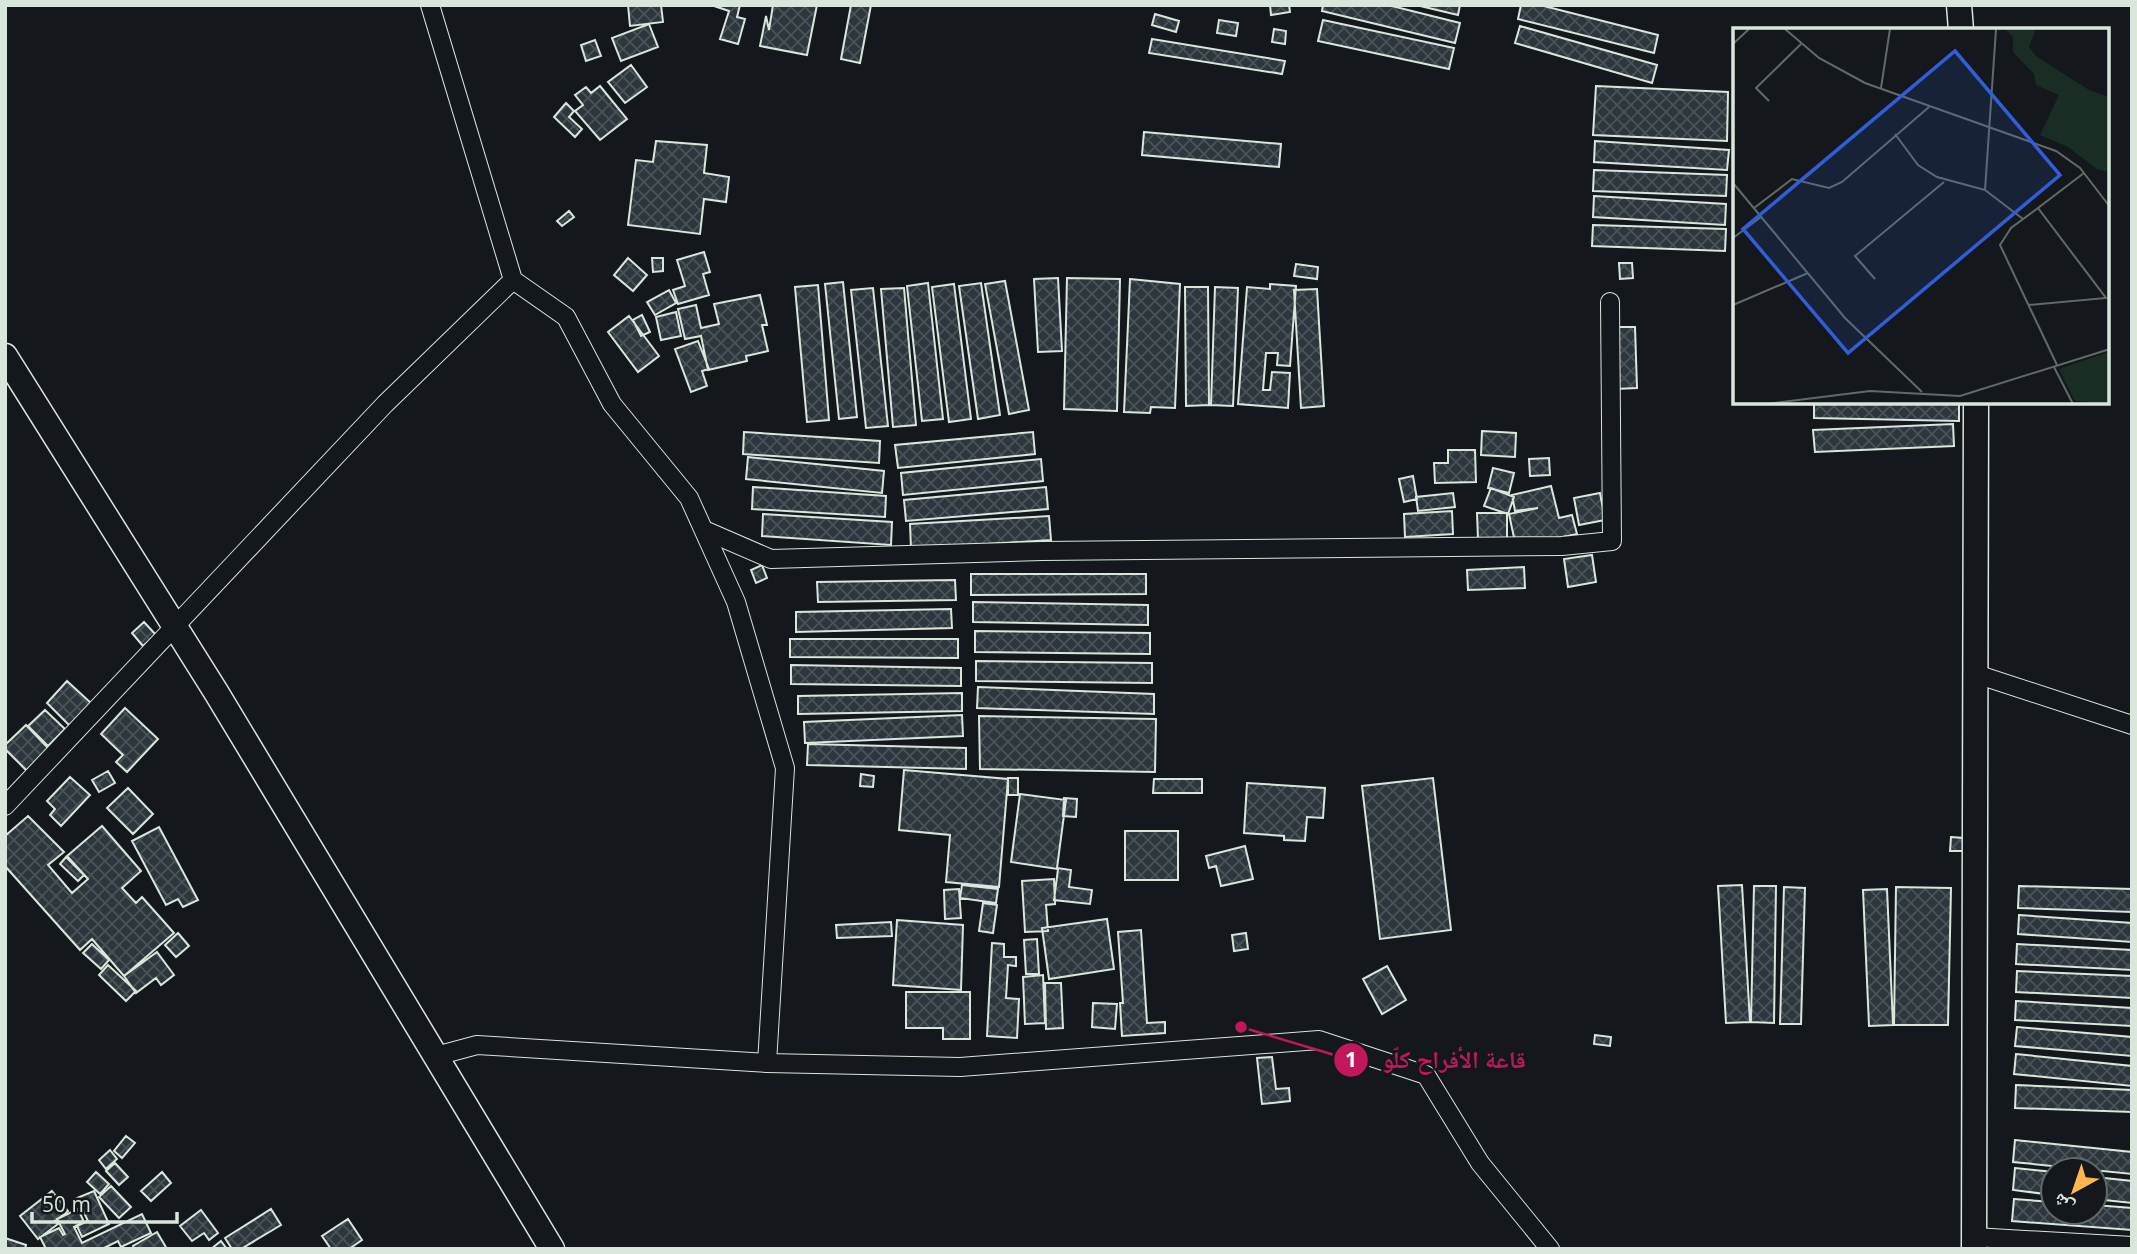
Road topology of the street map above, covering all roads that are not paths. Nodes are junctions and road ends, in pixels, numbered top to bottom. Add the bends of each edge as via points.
1 (430, 5) edge
2 (1959, 5) edge
3 (1961, 28) edge
4 (513, 280) junction
5 (1610, 302) dead end
6 (5, 356) edge
7 (1976, 404) edge
8 (704, 530) junction
9 (174, 625) junction
10 (1976, 674) junction
11 (2132, 725) edge
12 (5, 806) edge
13 (436, 1056) junction
14 (767, 1063) junction
15 (1974, 1243) edge
16 (2132, 1246) edge
17 (552, 1249) edge
18 (1550, 1249) edge

1 - 4 street
2 - 3 main road
4 - 8 street via 566,317 612,404 689,498
4 - 9 street via 385,404
5 - 8 street via 1612,541 1562,546 1042,551 771,559
6 - 9 main road
7 - 10 main road
8 - 14 street via 736,602 785,768
9 - 12 street
9 - 13 main road
10 - 11 street
10 - 15 main road
13 - 14 street via 477,1045
13 - 17 main road
14 - 18 street via 960,1068 1319,1040 1426,1075 1480,1163
15 - 16 street

